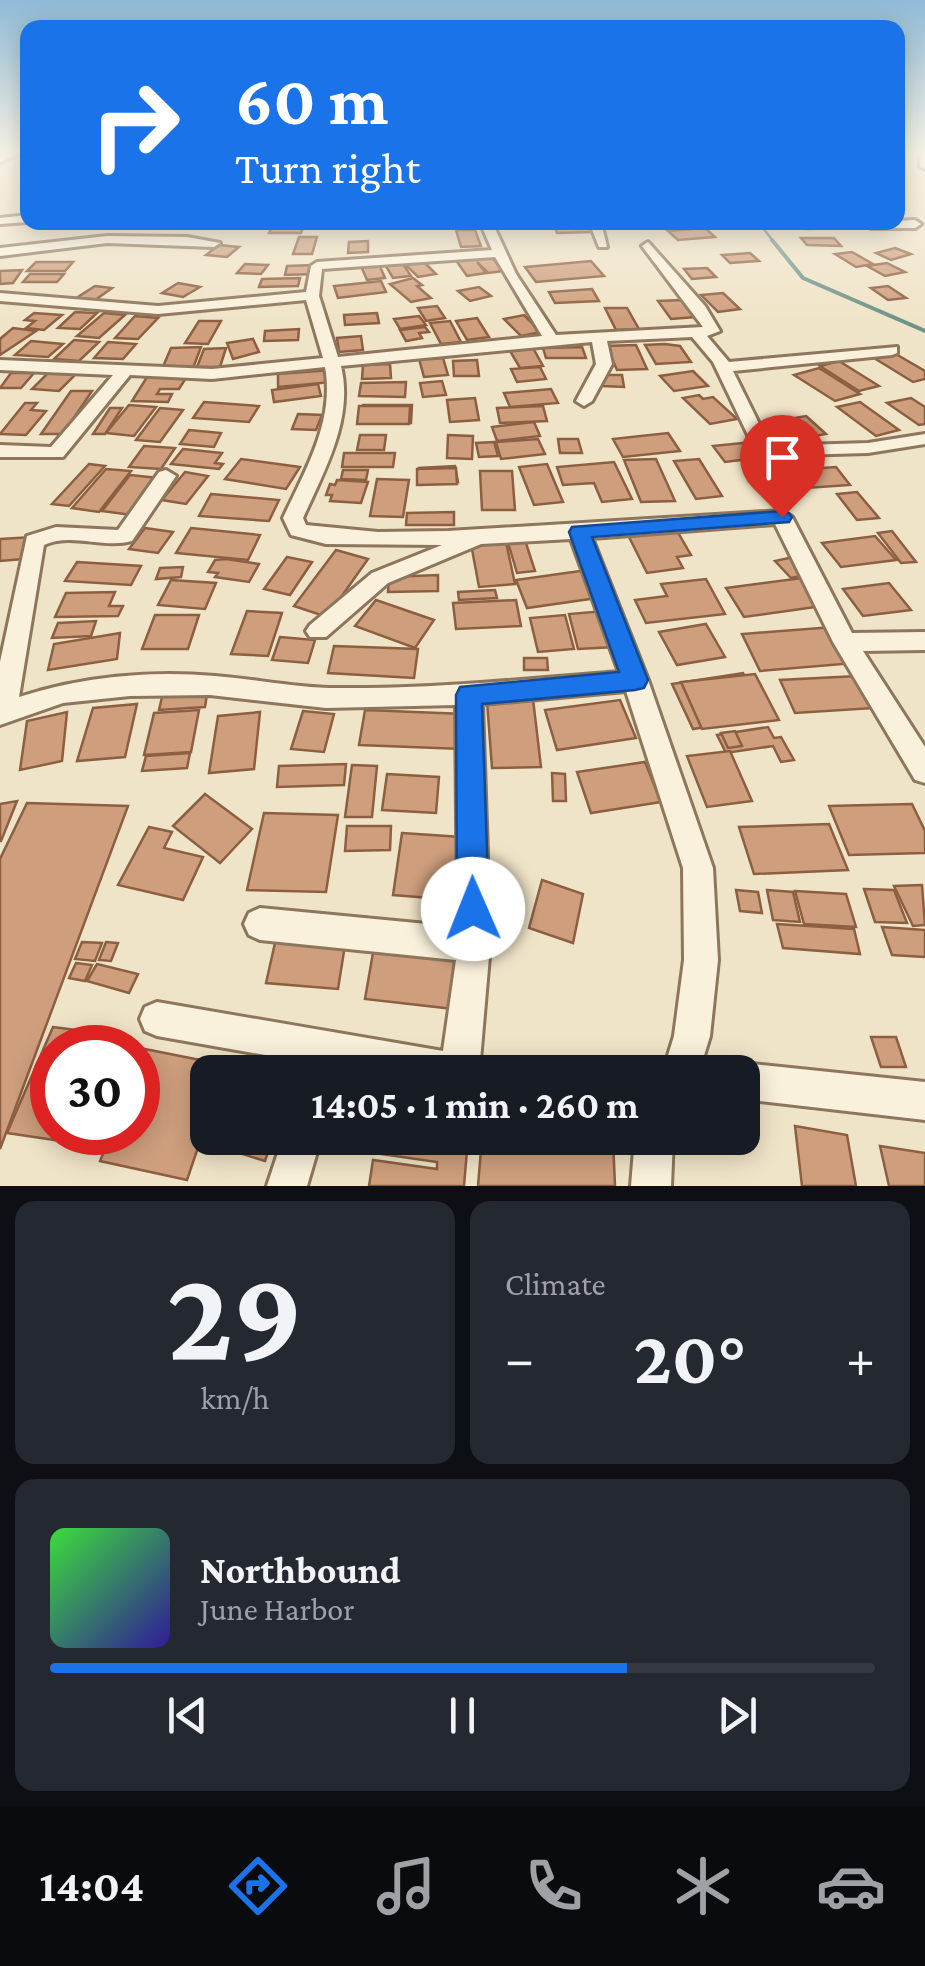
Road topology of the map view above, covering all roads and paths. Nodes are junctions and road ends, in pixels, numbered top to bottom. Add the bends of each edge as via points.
1 (489, 230) edge
2 (597, 230) edge
3 (214, 243) dead end
4 (603, 244) dead end
5 (648, 246) dead end
6 (0, 252) edge
7 (499, 253) junction
8 (313, 296) junction
9 (0, 297) edge
10 (698, 335) junction
11 (599, 338) junction
12 (552, 340) junction
13 (892, 350) dead end
14 (334, 364) junction
15 (0, 366) edge
16 (721, 368) junction
17 (125, 371) junction
18 (584, 401) dead end
19 (925, 439) edge
20 (0, 452) edge
21 (166, 476) dead end
22 (579, 532) junction
23 (485, 535) junction
24 (318, 632) dead end
25 (925, 641) edge
26 (846, 642) junction
27 (635, 680) junction
28 (469, 695) junction
29 (2, 714) edge
30 (925, 771) edge
31 (260, 924) dead end
32 (474, 945) junction
33 (157, 1019) dead end
34 (304, 1055) edge
35 (462, 1055) edge
36 (686, 1055) edge
37 (760, 1083) edge
38 (925, 1101) edge
39 (297, 1155) edge
40 (653, 1155) edge
41 (287, 1186) edge
42 (651, 1186) edge

1 - 7 street
2 - 4 street
3 - 6 street via 117,237
5 - 10 street via 714,329
7 - 8 street via 320,265
7 - 12 street
8 - 9 street via 158,310
8 - 14 street
10 - 11 street
10 - 16 street
11 - 12 street
11 - 18 street via 604,364
12 - 14 street
13 - 16 street
14 - 17 street via 212,374
14 - 23 street via 331,432 293,518 298,530 321,538
15 - 17 street
16 - 19 street via 764,452
17 - 20 street via 56,453
21 - 29 street via 125,536 59,532 34,541
22 - 23 street
22 - 26 street via 782,517
22 - 27 street
23 - 24 street via 380,578
25 - 26 street
26 - 30 street
27 - 28 street
27 - 36 street via 698,868 700,960
28 - 29 street via 326,698 130,686 62,693
28 - 32 street
31 - 32 street
32 - 35 street
33 - 34 street
37 - 38 street
39 - 41 street
40 - 42 street

